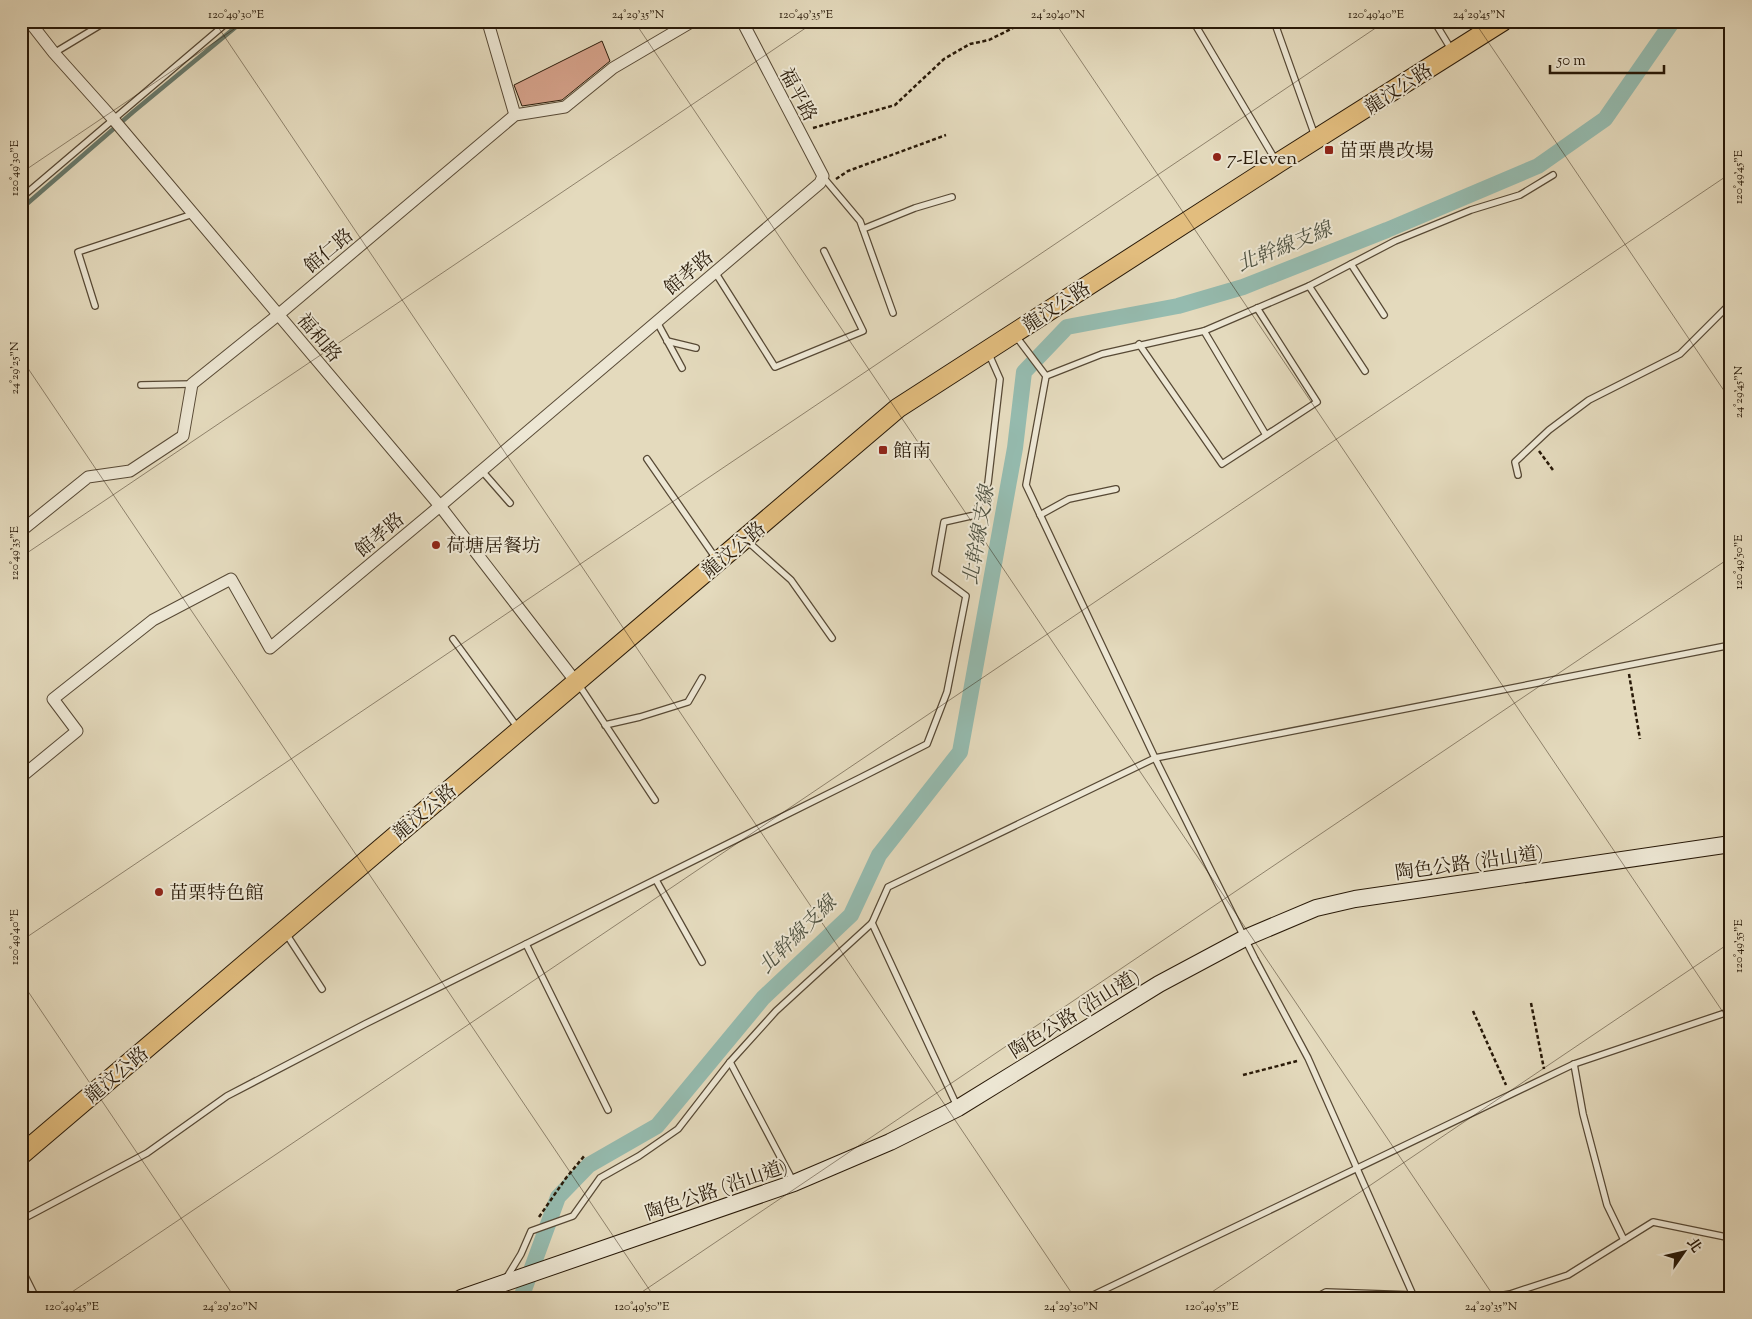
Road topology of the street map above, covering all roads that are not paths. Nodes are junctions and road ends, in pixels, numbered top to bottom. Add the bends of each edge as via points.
1 (28, 21) edge
2 (107, 21) edge
3 (229, 21) edge
4 (494, 21) edge
5 (693, 21) edge
6 (742, 21) edge
7 (1193, 21) edge
8 (1274, 21) edge
9 (1434, 21) edge
10 (1503, 21) edge
11 (54, 53) junction
12 (1453, 53) junction
13 (515, 115) junction
14 (114, 120) junction
15 (1316, 140) junction
16 (1278, 163) junction
17 (1553, 175) dead end
18 (824, 181) junction
19 (952, 197) dead end
20 (21, 198) edge
21 (193, 214) junction
22 (864, 229) junction
23 (824, 251) dead end
24 (1351, 264) junction
25 (715, 272) junction
26 (1309, 286) junction
27 (1731, 303) edge
28 (95, 306) dead end
29 (1257, 308) junction
30 (893, 313) dead end
31 (278, 315) junction
32 (1384, 315) dead end
33 (657, 322) junction
34 (1204, 330) junction
35 (1014, 333) junction
36 (667, 341) junction
37 (1139, 344) junction
38 (696, 348) dead end
39 (987, 350) junction
40 (682, 368) dead end
41 (1365, 371) dead end
42 (1046, 376) junction
43 (192, 384) junction
44 (141, 386) dead end
45 (1266, 435) junction
46 (647, 459) dead end
47 (482, 471) junction
48 (1518, 475) dead end
49 (1116, 489) dead end
50 (510, 503) dead end
51 (440, 506) junction
52 (1040, 515) junction
53 (21, 531) edge
54 (745, 539) junction
55 (718, 561) junction
56 (832, 638) dead end
57 (452, 639) dead end
58 (1731, 644) edge
59 (702, 678) dead end
60 (576, 682) junction
61 (605, 725) junction
62 (520, 730) junction
63 (1155, 758) junction
64 (21, 778) edge
65 (655, 800) dead end
66 (1731, 844) edge
67 (656, 880) junction
68 (872, 923) junction
69 (284, 931) junction
70 (1245, 938) junction
71 (526, 944) junction
72 (702, 962) dead end
73 (322, 989) dead end
74 (1731, 1011) edge
75 (730, 1062) junction
76 (1574, 1064) junction
77 (958, 1108) junction
78 (608, 1110) dead end
79 (21, 1155) edge
80 (1358, 1167) junction
81 (794, 1183) junction
82 (21, 1220) edge
83 (1731, 1238) edge
84 (1624, 1240) junction
85 (21, 1268) edge
86 (501, 1290) edge
87 (1413, 1295) junction
88 (36, 1298) edge
89 (461, 1298) edge
90 (1087, 1298) edge
91 (1316, 1298) edge
92 (1434, 1298) edge
93 (1486, 1298) edge

1 - 11 street, 福和路
2 - 11 lane
3 - 14 lane
4 - 13 street via 489,26
5 - 13 street via 613,68 565,107
6 - 18 street, 福平路
7 - 16 lane
8 - 15 lane
9 - 12 lane
10 - 12 main road, 龍汶公路
11 - 14 street, 福和路
12 - 15 main road, 龍汶公路
13 - 31 street, 館仁路
14 - 20 lane
14 - 21 street, 福和路
15 - 16 main road, 龍汶公路
16 - 35 main road, 龍汶公路
17 - 24 lane via 1520,195 1471,210
18 - 22 lane
18 - 25 street, 館孝路
19 - 22 lane
21 - 28 lane via 78,252
21 - 31 street, 福和路
22 - 30 lane
23 - 25 lane via 863,331 775,367
24 - 26 lane
24 - 32 lane
25 - 33 street, 館孝路
26 - 29 lane
26 - 41 lane
27 - 48 lane via 1680,354 1589,400 1549,430 1515,462
29 - 34 lane
29 - 45 lane via 1316,402
31 - 43 street, 館仁路
31 - 51 street, 福和路
33 - 36 lane
33 - 47 street, 館孝路
34 - 37 lane
34 - 45 lane
35 - 39 main road, 龍汶公路
35 - 42 lane
36 - 38 lane
36 - 40 lane
37 - 42 lane via 1102,354
37 - 45 lane via 1222,464
39 - 54 main road, 龍汶公路 via 898,408
39 - 67 lane via 1000,379 988,484 975,515 944,522 935,573 966,596 947,692 927,744
42 - 52 lane via 1026,485
43 - 44 lane
43 - 53 street via 183,436 130,471 88,477
46 - 55 lane
47 - 50 lane
47 - 51 street, 館孝路
49 - 52 lane via 1069,499
51 - 60 street, 福和路
51 - 64 street, 館孝路 via 270,648 231,579 153,620 53,700 77,731
52 - 63 lane
54 - 55 main road, 龍汶公路
54 - 56 lane via 790,580
55 - 60 main road, 龍汶公路
57 - 62 lane
58 - 63 lane
59 - 61 lane via 688,702
60 - 61 lane
60 - 62 main road, 龍汶公路
61 - 65 lane
62 - 69 main road, 龍汶公路
63 - 68 lane via 888,887
63 - 70 lane
66 - 70 main road, 陶色公路 (沿山道) via 1356,900 1316,908
67 - 71 lane
67 - 72 lane
68 - 75 lane via 776,1011
68 - 77 lane
69 - 73 lane
69 - 79 main road, 龍汶公路
70 - 77 main road, 陶色公路 (沿山道) via 1159,984
70 - 80 lane via 1308,1058
71 - 78 lane
71 - 82 lane via 227,1096 147,1153
74 - 76 lane
75 - 81 lane
75 - 86 lane via 678,1129 600,1178 573,1216 532,1230
76 - 80 lane
76 - 84 lane via 1583,1114 1607,1205
77 - 81 main road, 陶色公路 (沿山道) via 890,1142
80 - 87 lane
80 - 90 lane
81 - 86 main road, 陶色公路 (沿山道) via 550,1268
83 - 84 lane via 1653,1222
84 - 93 lane via 1568,1275 1510,1294
85 - 88 lane
86 - 89 main road, 陶色公路 (沿山道)
87 - 91 lane via 1326,1292
87 - 92 lane

